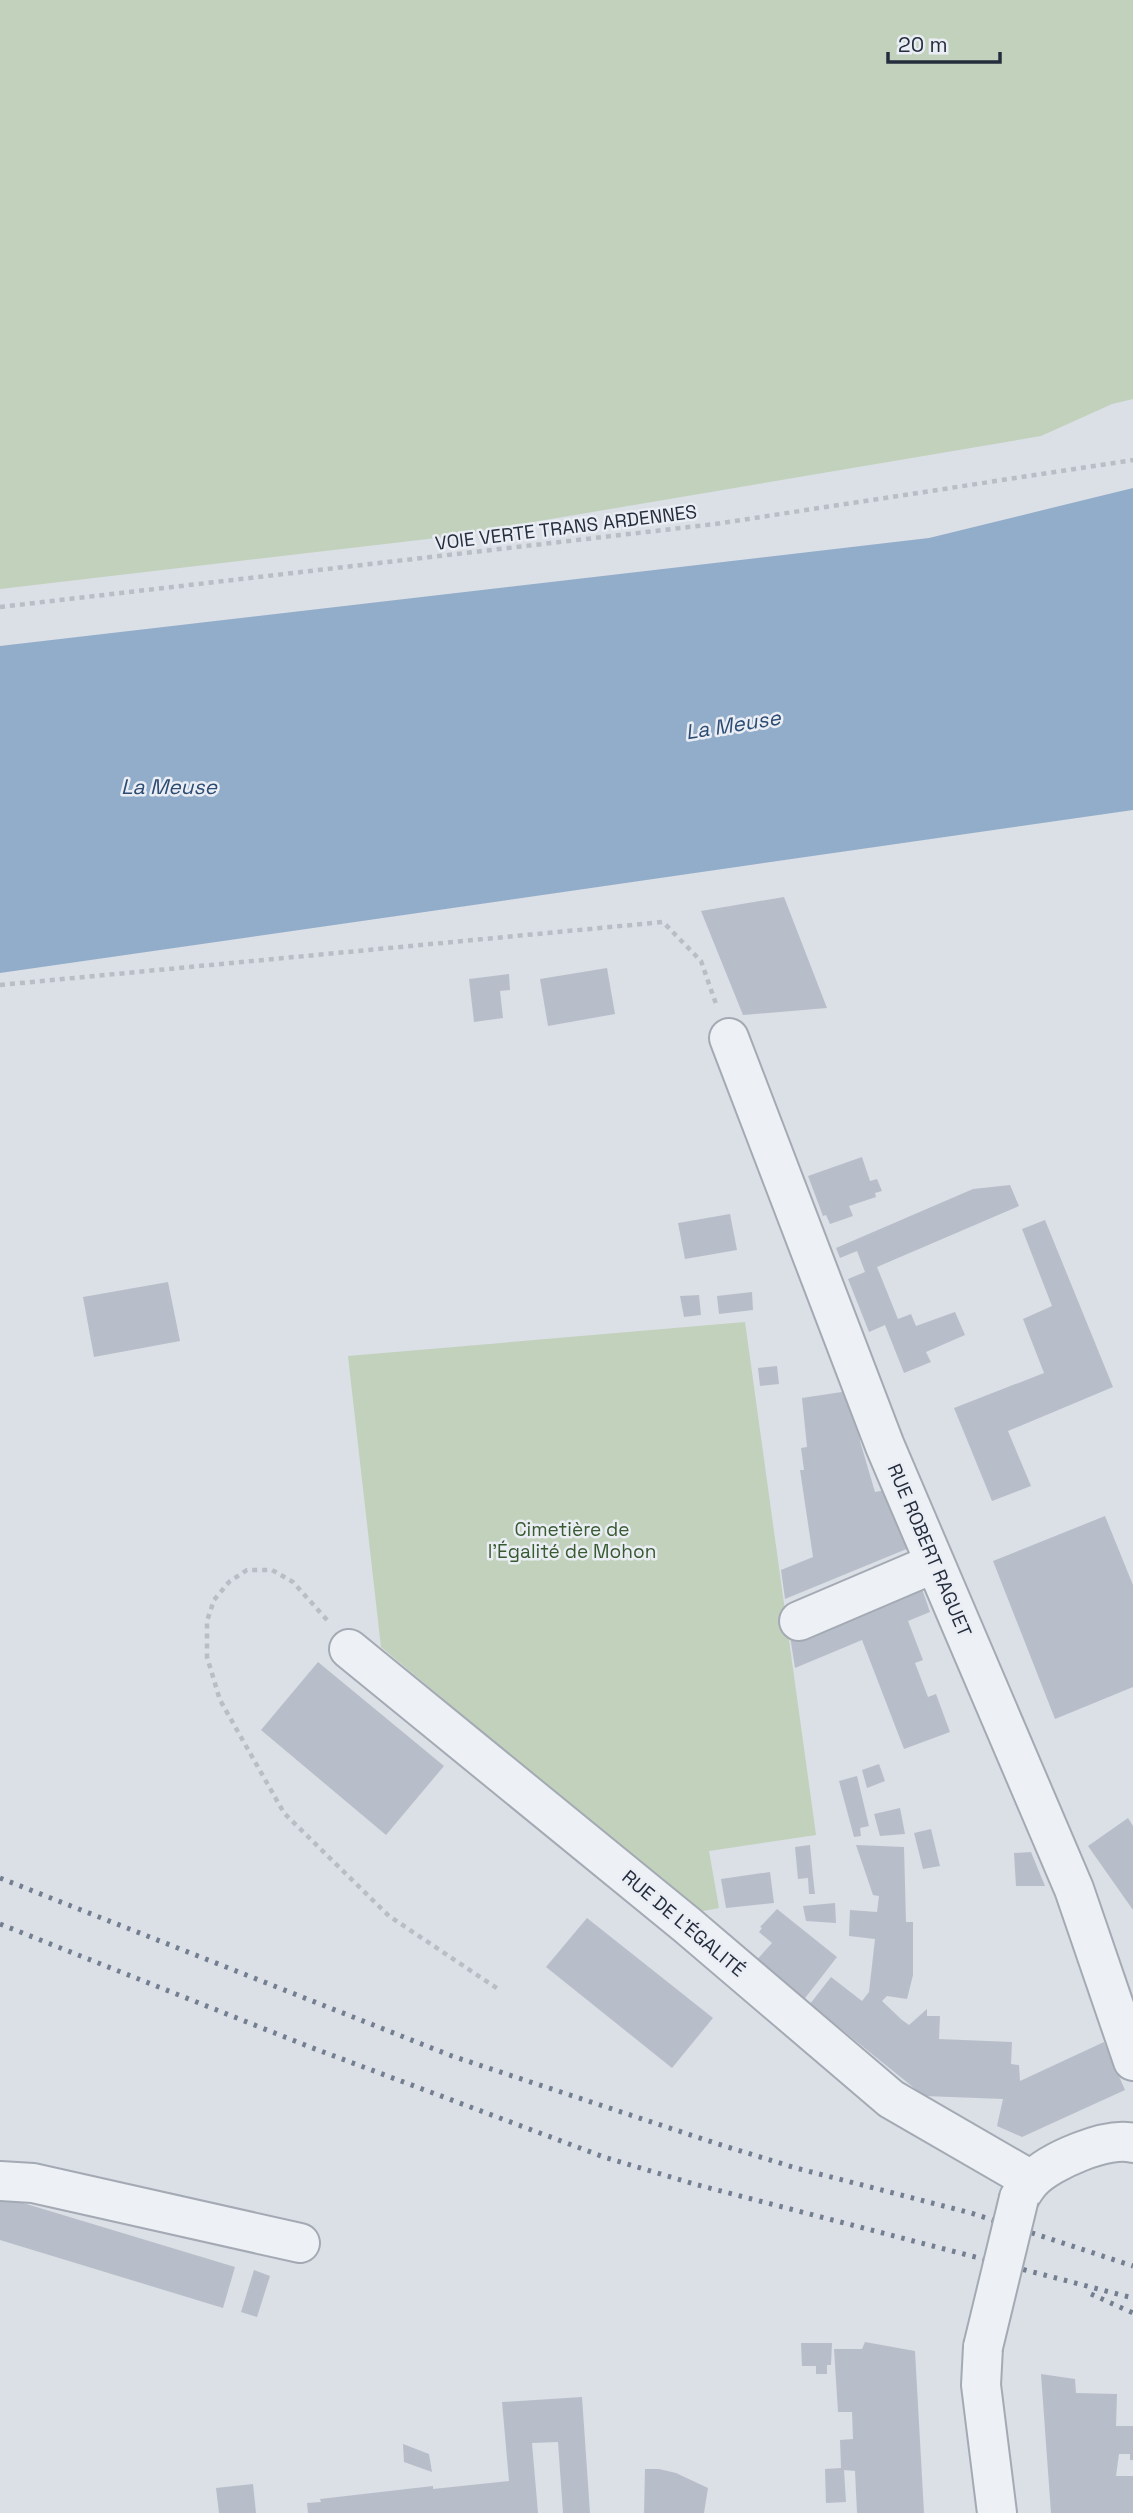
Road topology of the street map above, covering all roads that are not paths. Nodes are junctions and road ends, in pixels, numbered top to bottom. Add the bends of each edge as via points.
1 (729, 1038) road end
2 (935, 1563) junction
3 (799, 1621) dead end
4 (349, 1649) road end
5 (1133, 2061) edge
6 (1133, 2143) edge
7 (0, 2181) edge
8 (1025, 2189) junction
9 (300, 2243) dead end
10 (997, 2513) edge

1 - 2 street, RUE ROBERT RAGUET via 885,1446
2 - 3 street
2 - 5 street, RUE ROBERT RAGUET via 1074,1889
4 - 8 street, RUE DE L'ÉGALITÉ via 688,1925 891,2099
6 - 8 street via 1123,2140 1086,2150 1054,2164
7 - 9 street via 33,2183
8 - 10 street, bridge via 983,2347 981,2385

